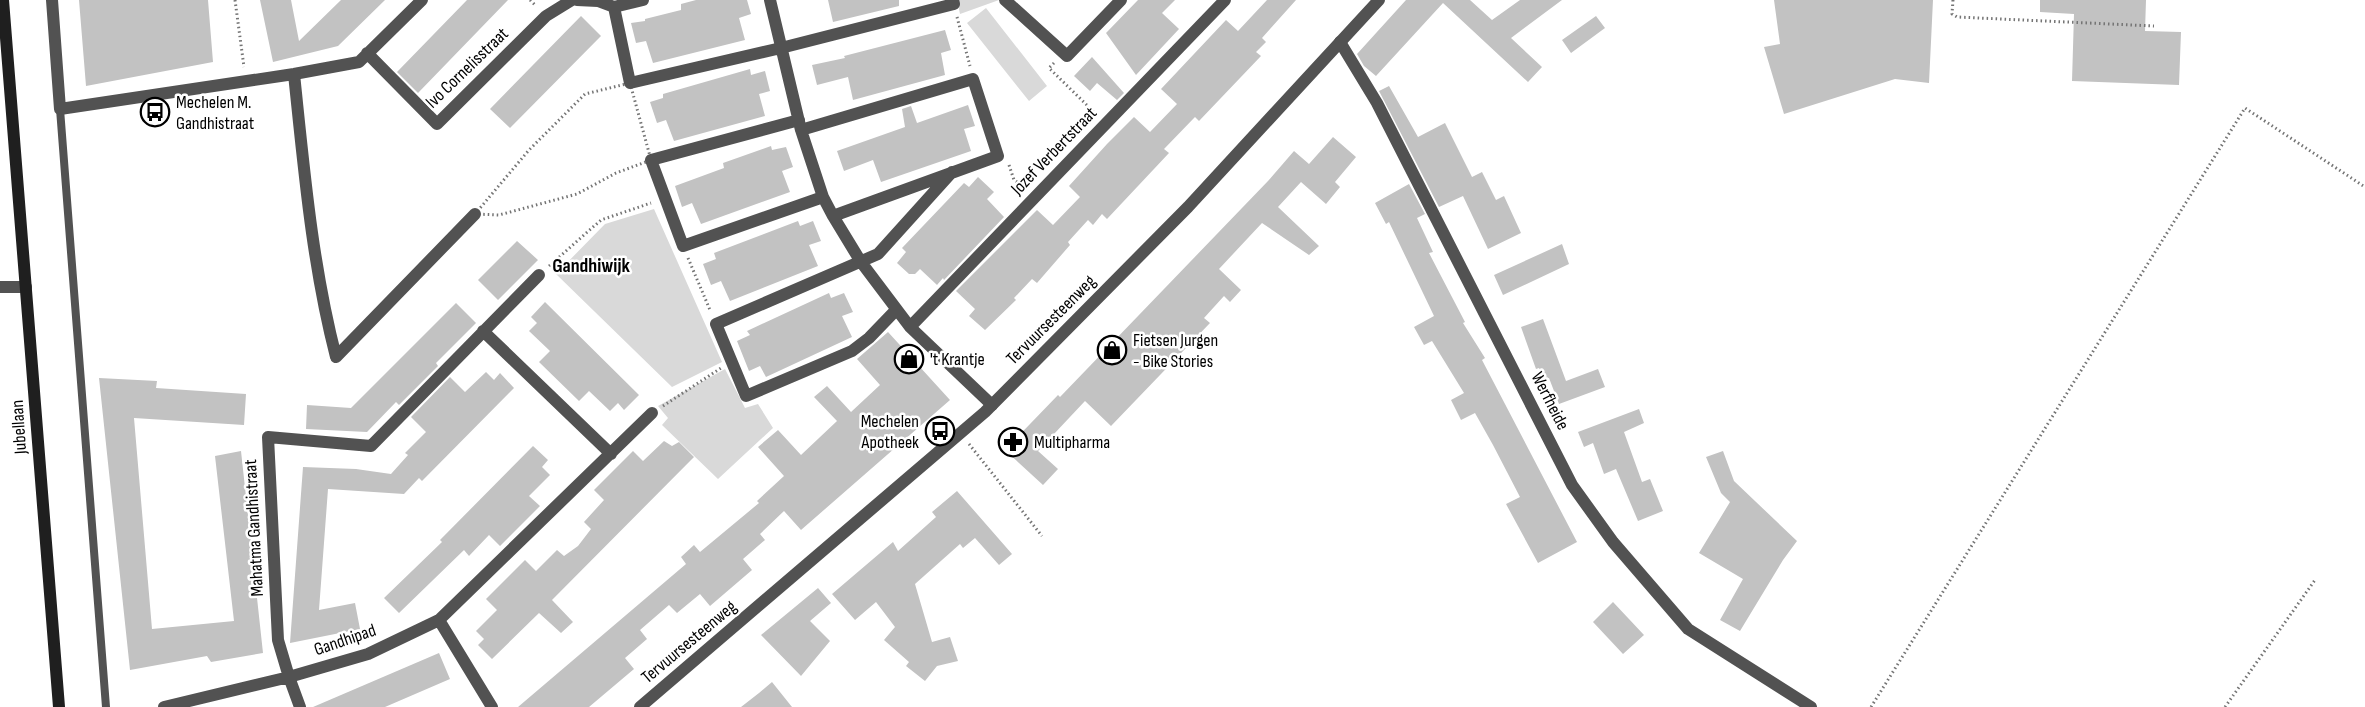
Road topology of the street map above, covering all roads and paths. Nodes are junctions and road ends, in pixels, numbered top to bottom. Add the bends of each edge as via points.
1 (3, 0) edge
2 (52, 0) edge
3 (235, 0) edge
4 (422, 0) edge
5 (572, 0) edge
6 (577, 0) edge
7 (643, 0) edge
8 (770, 0) edge
9 (1005, 0) edge
10 (1121, 0) edge
11 (1378, 0) edge
12 (1953, 0) edge
13 (954, 2) edge
14 (1221, 2) edge
15 (614, 7) junction
16 (2154, 26) dead end
17 (1340, 42) junction
18 (781, 48) junction
19 (1063, 52) junction
20 (367, 53) junction
21 (294, 74) junction
22 (973, 80) junction
23 (246, 81) junction
24 (630, 83) junction
25 (60, 110) junction
26 (1106, 124) junction
27 (800, 125) junction
28 (998, 156) junction
29 (651, 160) junction
30 (952, 172) junction
31 (2365, 187) edge
32 (1037, 195) junction
33 (823, 197) junction
34 (664, 198) junction
35 (475, 213) junction
36 (833, 216) junction
37 (683, 246) junction
38 (861, 262) junction
39 (539, 275) joint
40 (0, 287) edge
41 (26, 287) junction
42 (896, 310) junction
43 (716, 324) junction
44 (910, 327) junction
45 (483, 332) junction
46 (732, 361) junction
47 (992, 405) junction
48 (652, 413) joint
49 (961, 434) junction
50 (611, 454) junction
51 (1042, 536) dead end
52 (2315, 580) dead end
53 (439, 620) junction
54 (289, 678) junction
55 (59, 707) edge
56 (106, 707) edge
57 (164, 707) edge
58 (300, 707) edge
59 (492, 707) edge
60 (640, 707) edge
61 (1811, 707) edge
62 (1871, 707) edge
63 (2225, 707) edge

1 - 41 main road, Jubellaan
2 - 25 street
3 - 23 path
4 - 20 street
5 - 20 street, Ivo Cornelisstraat via 546,16 437,124
6 - 15 street
7 - 15 street
8 - 18 street
9 - 19 street
10 - 19 street via 1067,56
11 - 17 street, Tervuursesteenweg
12 - 16 path via 1952,14 1957,17
13 - 18 street
13 - 22 path
14 - 26 street, Jozef Verbertstraat
15 - 24 street
17 - 47 street, Tervuursesteenweg via 1188,207
17 - 61 street, Werfheide via 1377,103 1572,485 1613,542 1688,629
18 - 24 street
18 - 27 street
19 - 26 path via 1049,68
20 - 21 street via 359,62
21 - 23 street
21 - 35 street via 315,260 336,357
22 - 27 street
22 - 28 street, Jozef Verbertstraat
23 - 25 street
24 - 29 path
24 - 35 path via 585,94 529,150
25 - 56 lane
26 - 32 street, Jozef Verbertstraat
27 - 29 street
27 - 33 street
28 - 30 street, Jozef Verbertstraat
28 - 32 path via 1008,163 1014,180
29 - 34 street
29 - 35 path via 577,194 499,215
30 - 36 street, Jozef Verbertstraat
30 - 38 street, Jozef Verbertstraat via 878,254
31 - 62 path via 2245,108
32 - 44 street, Jozef Verbertstraat
33 - 36 street
33 - 37 street
34 - 37 street
34 - 39 path via 602,220
36 - 38 street
37 - 43 path
38 - 42 street
38 - 43 street, Jozef Verbertstraat
39 - 45 street, Mahatma Gandhistraat
40 - 41 street
41 - 55 main road, Jubellaan
42 - 44 street
42 - 46 street via 852,351 746,396
43 - 46 street
44 - 47 street
45 - 50 street
45 - 54 street, Mahatma Gandhistraat via 371,446 268,437 278,640
46 - 48 path
47 - 49 street, Tervuursesteenweg
48 - 50 street
49 - 51 path
49 - 60 street, Tervuursesteenweg
50 - 53 street
52 - 63 path
53 - 54 street, Gandhipad via 368,654
53 - 59 street
54 - 57 street
54 - 58 street

